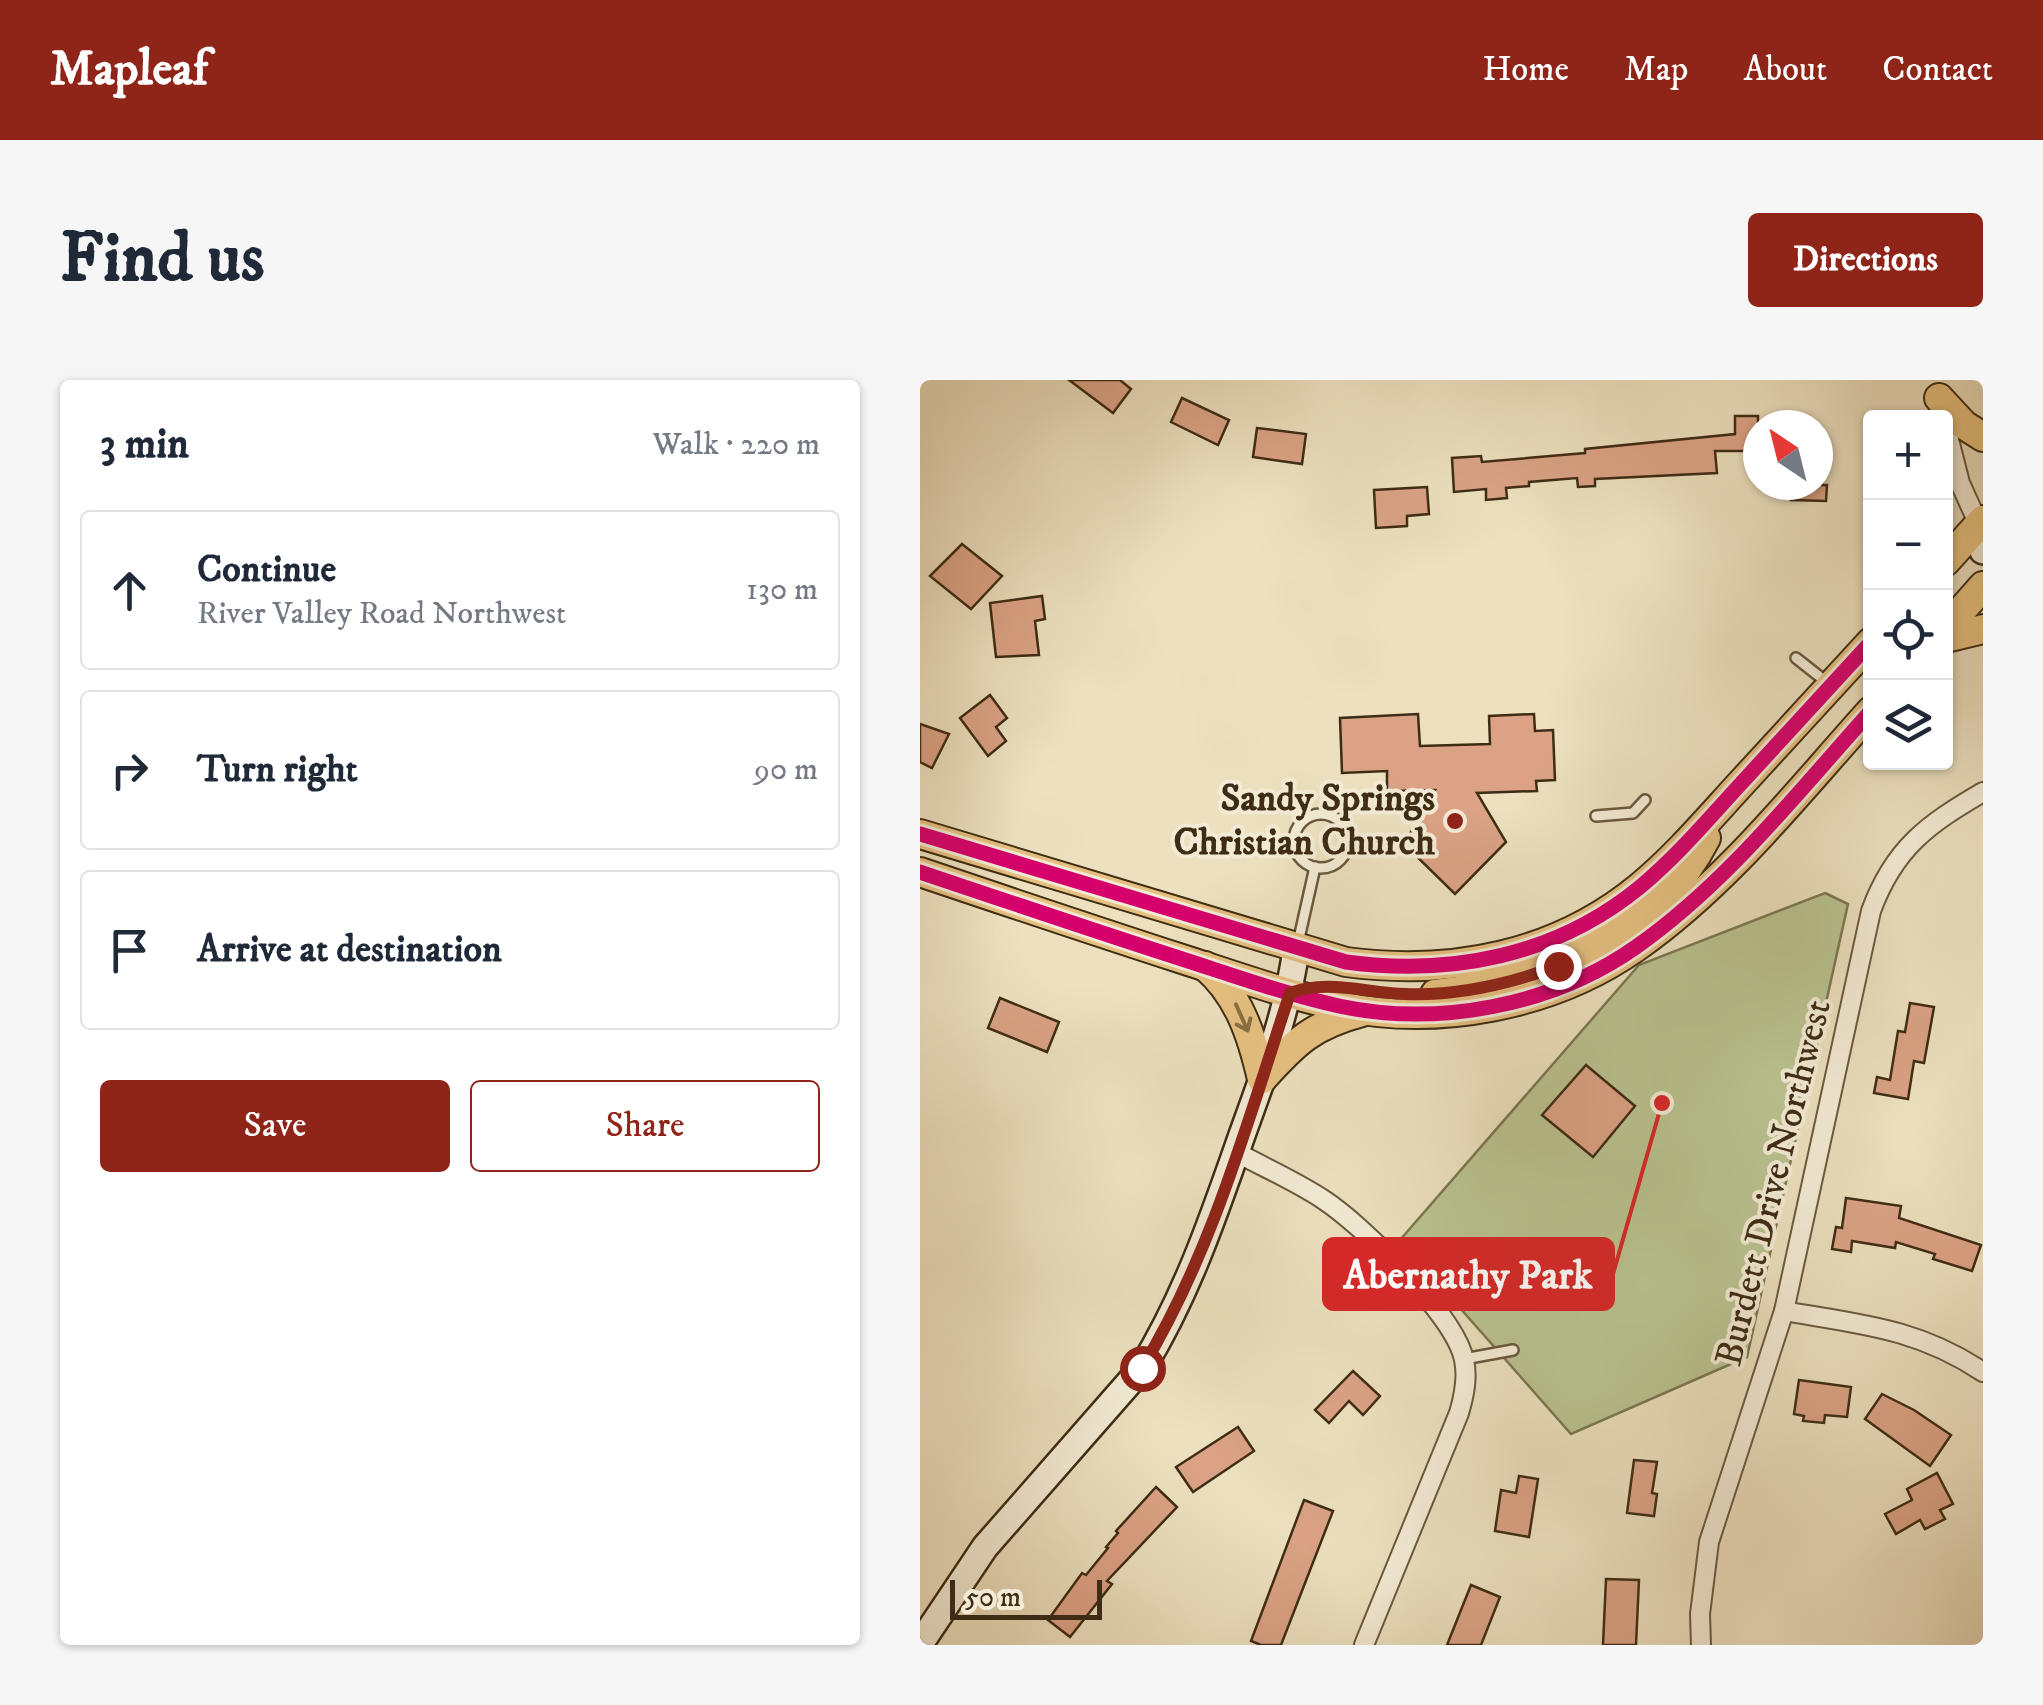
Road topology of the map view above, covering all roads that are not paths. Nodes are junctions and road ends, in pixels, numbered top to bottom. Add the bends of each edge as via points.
1 (1939, 399) edge
2 (1983, 437) edge
3 (1953, 456) edge
4 (1982, 532) edge
5 (1953, 555) edge
6 (1983, 586) edge
7 (1953, 620) edge
8 (1983, 630) edge
9 (1953, 636) edge
10 (1863, 650) edge
11 (1796, 658) dead end
12 (1831, 686) junction
13 (1863, 719) edge
14 (1983, 792) edge
15 (1645, 800) dead end
16 (1722, 805) junction
17 (1596, 816) dead end
18 (920, 834) edge
19 (1269, 846) dead end
20 (1296, 850) junction
21 (1315, 867) junction
22 (920, 872) edge
23 (1296, 950) junction
24 (1205, 966) junction
25 (1290, 993) junction
26 (1368, 1010) junction
27 (1262, 1078) junction
28 (1236, 1152) junction
29 (1784, 1311) junction
30 (1513, 1350) dead end
31 (1464, 1360) junction
32 (1983, 1372) edge
33 (920, 1644) edge
34 (1364, 1645) edge
35 (1701, 1645) edge

1 - 2 main road
3 - 4 street
4 - 5 main road
6 - 7 main road
8 - 9 main road
10 - 12 main road
11 - 12 lane
12 - 16 main road
13 - 26 main road via 1722,873 1632,950 1560,986 1494,1006 1415,1014
14 - 29 street, Burdett Drive Northwest via 1920,832 1894,862 1871,910
15 - 17 lane via 1633,813
16 - 23 main road via 1636,890 1586,924 1530,948 1460,965 1407,968
16 - 25 main road via 1695,860 1652,910 1558,966 1454,992 1327,985
18 - 23 main road
19 - 20 lane
20 - 21 lane
20 - 21 lane via 1295,833 1304,819 1321,814 1338,820 1348,835 1346,853 1333,866
21 - 23 lane
22 - 24 main road
23 - 25 street
24 - 25 main road
24 -> 27 main road via 1240,1010
25 - 26 main road
25 - 27 street
26 - 27 main road via 1294,1042
27 - 28 street
28 - 31 street via 1326,1201 1391,1259 1451,1327
28 - 33 street via 1212,1225 1142,1368 986,1547
29 - 32 street via 1898,1330
29 - 35 street, Burdett Drive Northwest via 1710,1542
30 - 31 lane
31 - 34 street via 1459,1413

